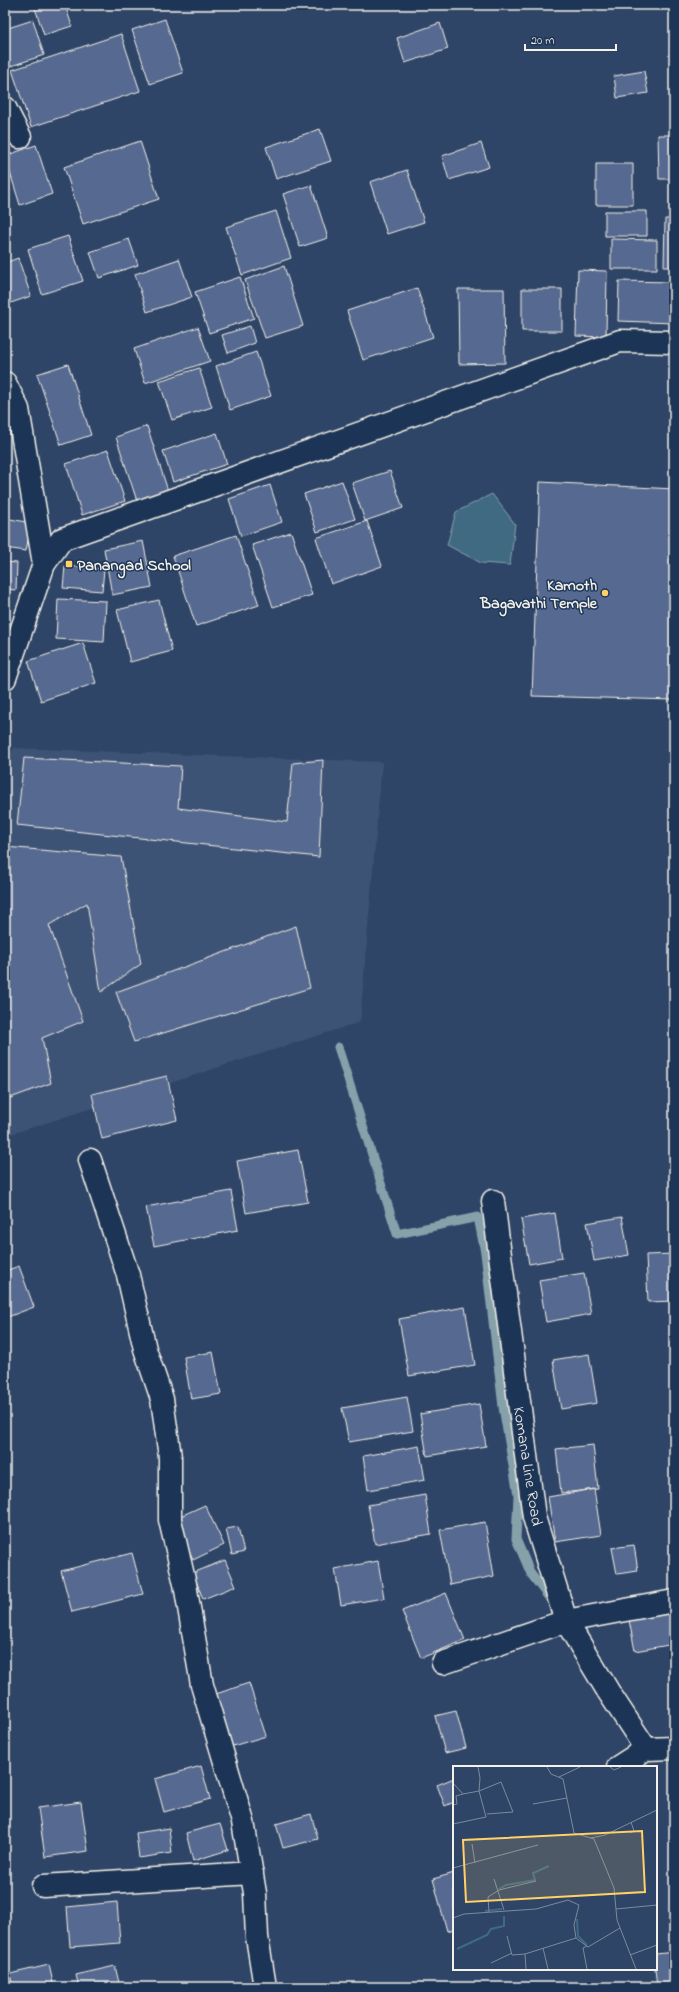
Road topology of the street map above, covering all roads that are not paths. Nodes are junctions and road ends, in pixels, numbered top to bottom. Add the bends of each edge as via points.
1 (5, 108) edge
2 (20, 137) dead end
3 (674, 342) edge
4 (5, 383) edge
5 (11, 411) edge
6 (44, 564) junction
7 (5, 678) edge
8 (90, 1160) dead end
9 (493, 1201) dead end
10 (674, 1601) edge
11 (566, 1622) junction
12 (443, 1663) dead end
13 (674, 1748) edge
14 (646, 1749) junction
15 (620, 1766) edge
16 (252, 1873) junction
17 (42, 1886) dead end
18 (265, 1987) edge

1 - 2 street
3 - 6 street via 620,341 62,539
4 - 5 street
5 - 6 street
6 - 7 street
8 - 16 street via 128,1275 145,1349 162,1399 170,1456 170,1520 185,1584 202,1685 242,1822
9 - 11 street, Komana Line Road via 534,1517
10 - 11 street
11 - 12 street
11 - 14 street, Komana Line Road
13 - 14 street
14 - 15 street
16 - 17 street
16 - 18 street via 256,1938

